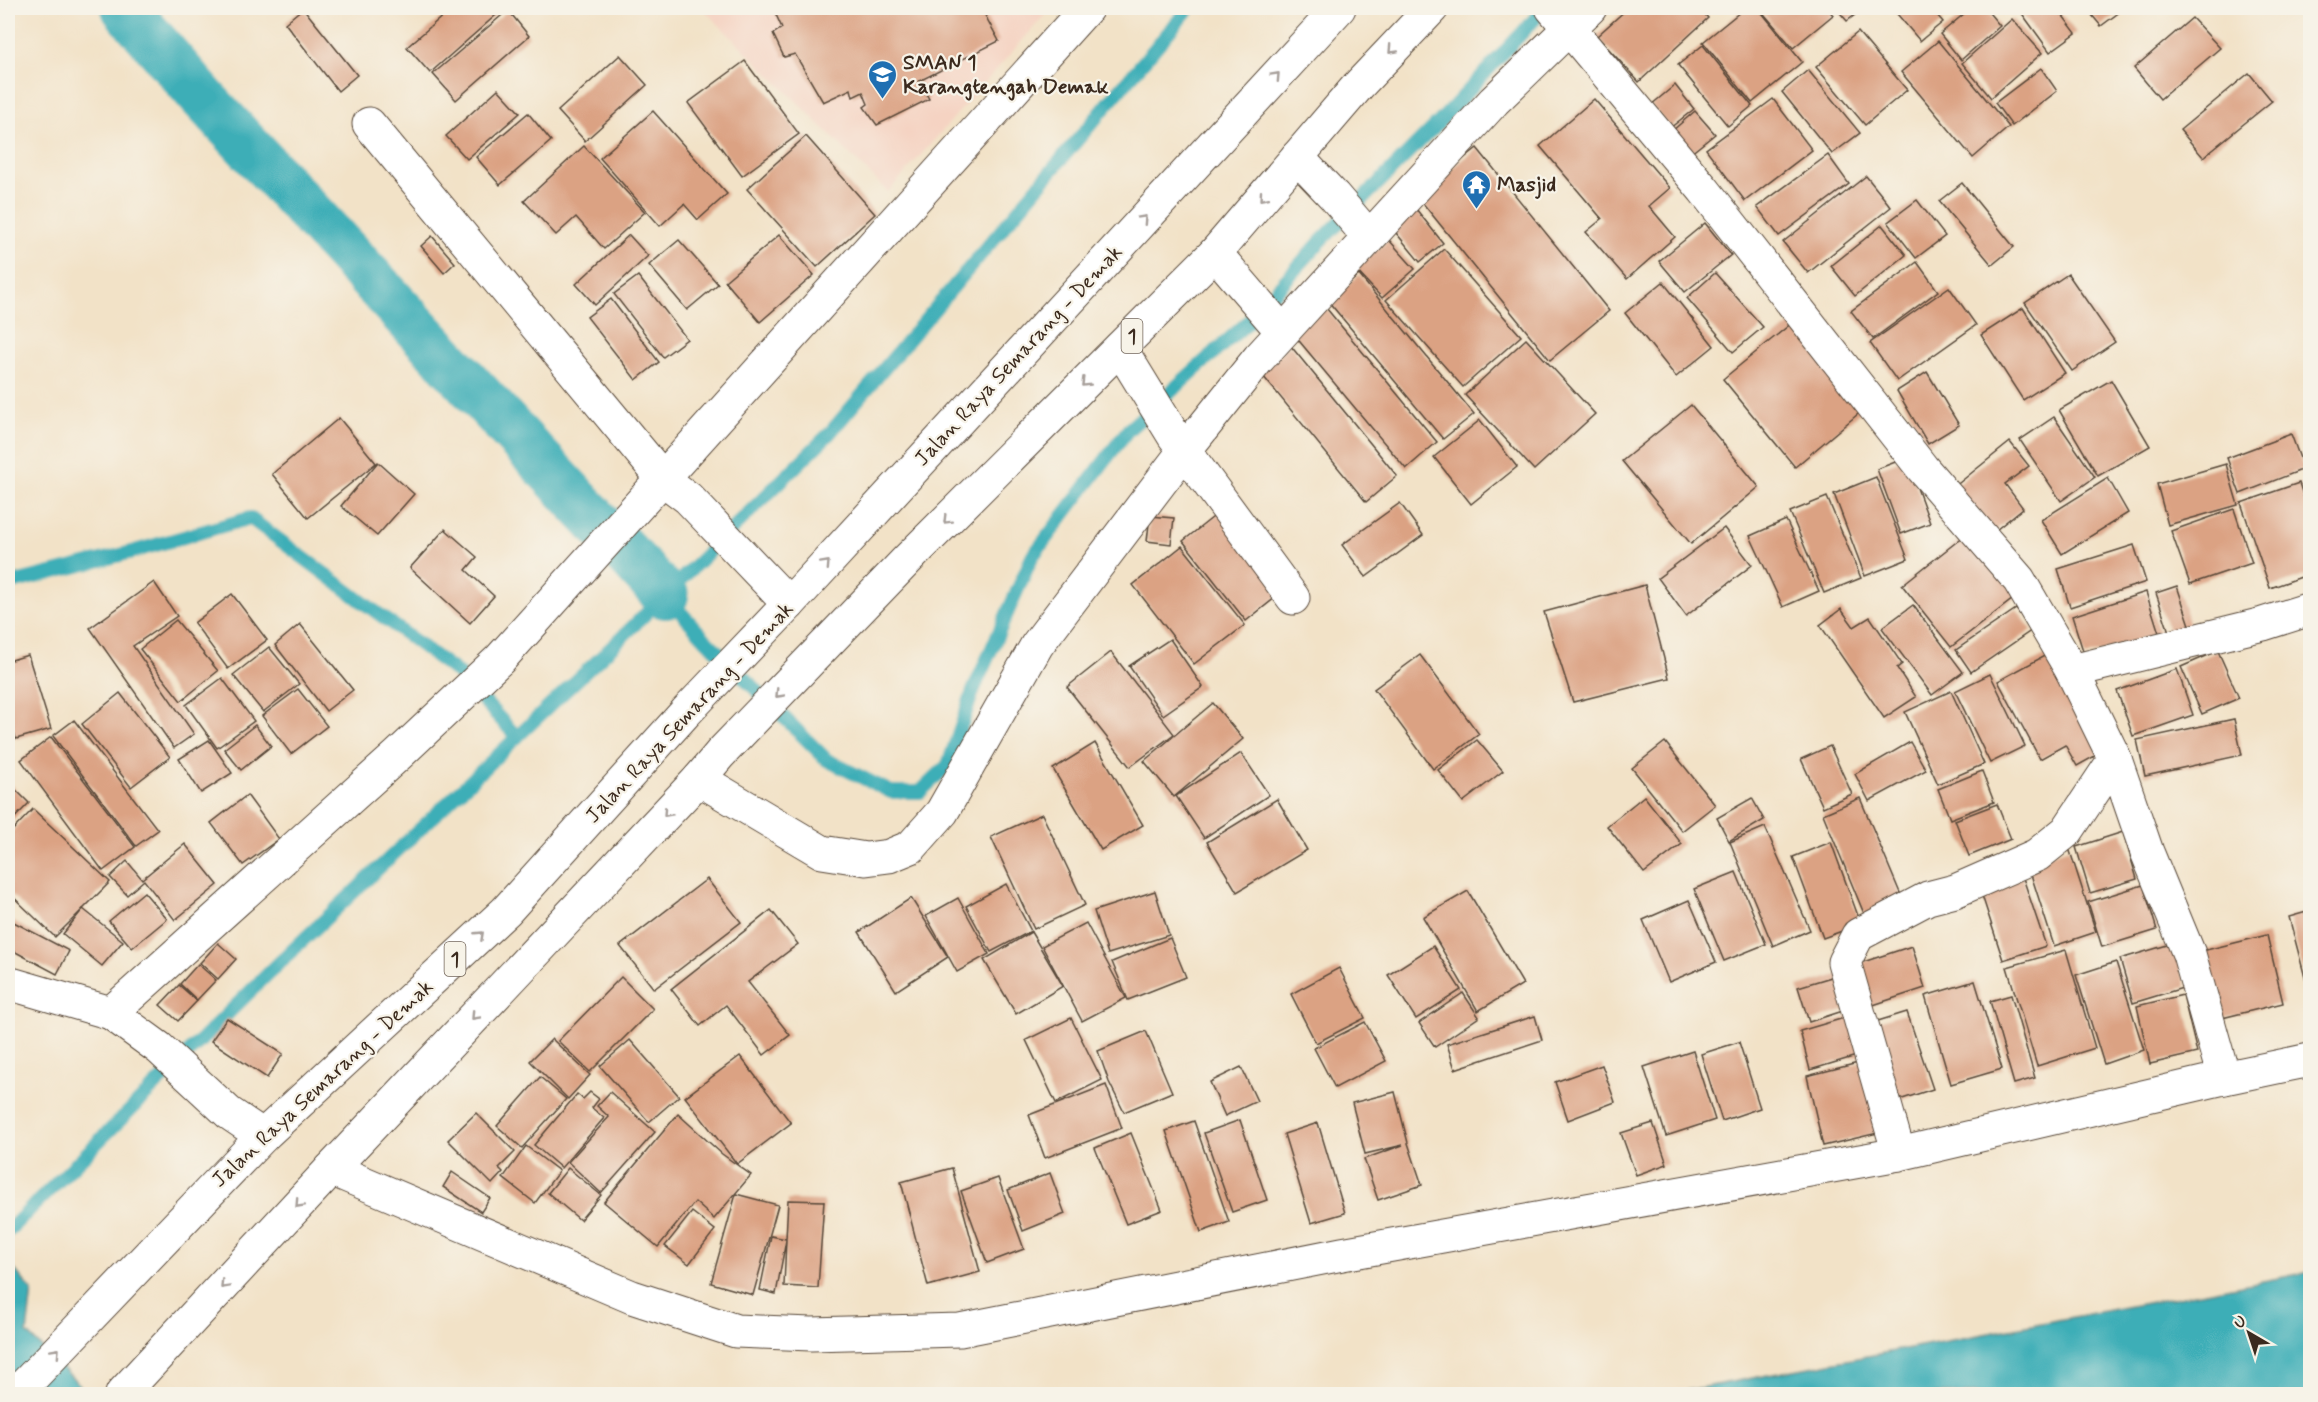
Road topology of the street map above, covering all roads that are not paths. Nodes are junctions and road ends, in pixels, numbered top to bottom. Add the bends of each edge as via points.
1 (1087, 8) edge
2 (1339, 8) edge
3 (1432, 8) edge
4 (1569, 16) edge
5 (369, 124) dead end
6 (1297, 157) junction
7 (1363, 230) junction
8 (1215, 253) junction
9 (1277, 325) junction
10 (1120, 348) junction
11 (1179, 443) junction
12 (676, 489) junction
13 (1293, 598) dead end
14 (788, 605) junction
15 (2310, 609) edge
16 (2072, 670) junction
17 (2115, 759) junction
18 (699, 779) junction
19 (8, 983) edge
20 (111, 1013) junction
21 (2310, 1060) edge
22 (2224, 1078) junction
23 (263, 1136) junction
24 (1899, 1154) junction
25 (331, 1169) junction
26 (16, 1395) edge
27 (122, 1395) edge

1 - 12 main road
14 -> 2 main road, Jalan Raya Semarang - Demak / 1
3 -> 6 main road, 1
4 - 7 main road via 1494,101
4 - 16 main road via 1923,469 2019,580
5 - 12 main road
6 - 7 main road
6 -> 8 main road, 1
7 - 9 main road
8 - 9 main road
8 - 10 main road, 1
9 - 11 main road
10 - 11 main road
10 -> 18 main road, 1 via 908,559
11 - 13 main road
11 - 18 main road via 1037,645 942,812 911,847 889,856 866,859 822,852
12 - 14 main road
12 - 20 main road via 626,521 500,659 450,707
23 -> 14 main road, Jalan Raya Semarang - Demak / 1 via 506,911
15 - 16 main road
16 - 17 main road
17 - 22 main road via 2147,852 2189,954
17 - 24 main road via 2067,831 2037,855 1955,891 1928,898 1858,935 1844,962
18 -> 25 main road, 1
19 - 20 main road
20 - 23 main road via 159,1048 229,1113
21 - 22 main road
22 - 24 main road
26 -> 23 main road, Jalan Raya Semarang - Demak / 1
24 - 25 main road via 1342,1254 960,1330 811,1334 736,1331 632,1297
25 -> 27 main road, 1

